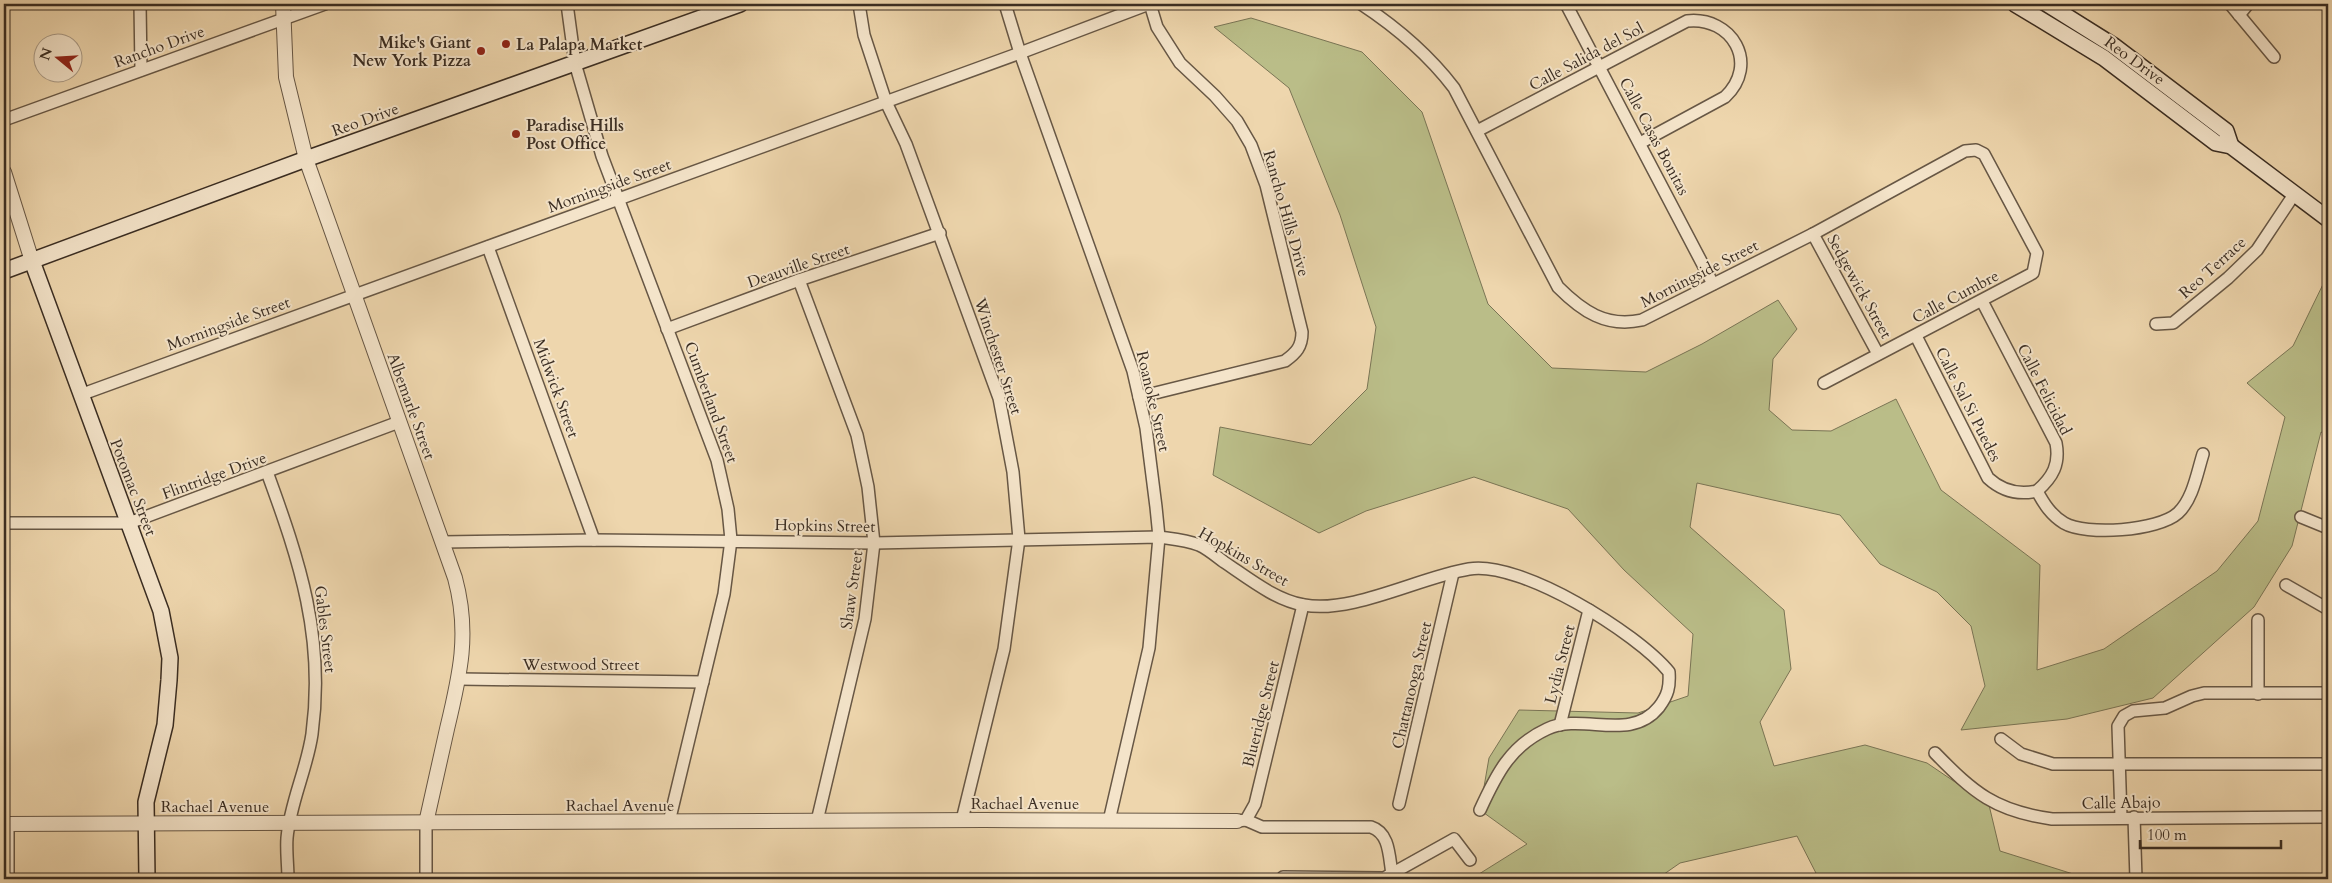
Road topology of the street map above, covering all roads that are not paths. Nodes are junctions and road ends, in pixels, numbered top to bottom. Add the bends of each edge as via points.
1 (140, 4) edge
2 (283, 4) edge
3 (325, 4) edge
4 (567, 4) edge
5 (740, 4) edge
6 (858, 4) edge
7 (1005, 4) edge
8 (1150, 4) edge
9 (1361, 4) edge
10 (1566, 4) edge
11 (2015, 4) edge
12 (2047, 4) edge
13 (2230, 4) edge
14 (2248, 4) edge
15 (2239, 15) junction
16 (283, 20) junction
17 (1020, 53) junction
18 (2274, 57) dead end
19 (575, 63) junction
20 (1600, 66) junction
21 (141, 70) junction
22 (886, 102) junction
23 (4, 120) edge
24 (1477, 131) junction
25 (1640, 143) junction
26 (2231, 146) junction
27 (306, 159) junction
28 (4, 172) edge
29 (2295, 193) junction
30 (618, 199) junction
31 (2010, 204) joint
32 (2328, 219) edge
33 (940, 233) junction
34 (1813, 234) junction
35 (488, 247) junction
36 (32, 261) junction
37 (4, 272) edge
38 (799, 280) junction
39 (1713, 284) junction
40 (353, 294) junction
41 (1982, 301) junction
42 (2156, 324) dead end
43 (667, 329) junction
44 (1916, 336) junction
45 (1878, 354) junction
46 (1824, 383) dead end
47 (80, 395) junction
48 (1139, 397) junction
49 (399, 422) junction
50 (2203, 454) dead end
51 (267, 472) junction
52 (2038, 491) junction
53 (2301, 517) dead end
54 (4, 523) edge
55 (129, 523) junction
56 (2328, 528) edge
57 (1159, 537) junction
58 (1019, 539) junction
59 (594, 540) junction
60 (731, 540) junction
61 (442, 542) junction
62 (874, 542) junction
63 (1453, 573) junction
64 (2286, 585) dead end
65 (1303, 605) junction
66 (2328, 609) edge
67 (1589, 610) junction
68 (2258, 620) dead end
69 (459, 680) junction
70 (703, 682) junction
71 (2328, 693) edge
72 (2258, 694) junction
73 (1560, 726) junction
74 (2001, 739) dead end
75 (1935, 753) dead end
76 (2328, 764) edge
77 (2118, 765) junction
78 (1399, 804) dead end
79 (1480, 810) dead end
80 (2134, 817) junction
81 (2328, 817) edge
82 (2122, 818) junction
83 (962, 820) junction
84 (1242, 820) junction
85 (817, 821) junction
86 (1109, 821) junction
87 (669, 822) junction
88 (146, 823) junction
89 (426, 823) junction
90 (6, 824) edge
91 (291, 824) junction
92 (1470, 860) dead end
93 (1392, 874) junction
94 (1283, 877) dead end
95 (8, 879) edge
96 (146, 879) edge
97 (288, 879) edge
98 (426, 879) edge
99 (1297, 879) edge
100 (2136, 879) edge

1 - 21 street
2 - 16 street, Albemarle Street
3 - 16 street, Rancho Drive
4 - 19 street, Cumberland Street
5 - 19 main road, Reo Drive
6 - 22 street, Winchester Street via 864,35
7 - 17 street, Roanoke Street
8 - 17 street, Morningside Street
8 - 48 street, Rancho Hills Drive via 1158,27 1180,63 1215,96 1251,146 1266,185 1302,342 1296,353 1278,362
9 - 24 street, Morningside Street via 1390,23 1438,68 1454,88
10 - 20 street, Calle Casas Bonitas
11 - 26 main road, Reo Drive via 2104,58 2216,143
12 - 26 main road, Reo Drive via 2114,46 2226,131
13 - 15 street
14 - 15 street
15 - 18 street
16 - 21 street, Rancho Drive
16 - 27 street, Albemarle Street via 286,78
17 - 22 street, Morningside Street
17 - 48 street, Roanoke Street via 1128,356
19 - 27 main road, Reo Drive
19 - 30 street, Cumberland Street
20 - 24 street, Calle Salida del Sol
20 - 25 street, Calle Casas Bonitas
20 - 25 street, Calle Salida del Sol via 1687,21 1713,24 1734,42 1740,54 1741,67 1730,92
21 - 23 street, Rancho Drive
22 - 30 street, Morningside Street
22 - 33 street, Winchester Street
24 - 39 street, Morningside Street via 1558,287 1578,307 1598,318 1634,322
25 - 39 street, Calle Casas Bonitas
26 - 29 main road, Reo Drive
27 - 36 main road, Reo Drive
27 - 40 street, Albemarle Street
28 - 36 street, Potomac Street
29 - 32 main road, Reo Drive
29 - 42 street, Reo Terrace via 2257,250 2228,278 2173,323
30 - 35 street, Morningside Street
30 - 43 street, Cumberland Street
31 - 34 street, Morningside Street via 1987,158 1980,152 1969,150
31 - 41 street, Calle Cumbre via 2037,253 2036,266 2033,273
33 - 38 street, Deauville Street
33 - 58 street, Winchester Street via 999,398 1014,472
34 - 39 street, Morningside Street
34 - 45 street, Sedgewick Street
35 - 40 street, Morningside Street
35 - 59 street, Midwick Street
36 - 37 main road, Reo Drive
36 - 47 main road, Potomac Street
38 - 43 street, Deauville Street
38 - 62 street, Shaw Street via 857,435 868,487
40 - 47 street, Morningside Street
40 - 49 street, Albemarle Street
41 - 44 street, Calle Cumbre
41 - 52 street, Calle Felicidad via 2056,443 2058,457 2054,471
43 - 60 street, Cumberland Street via 720,469
44 - 45 street, Calle Cumbre
44 - 52 street, Calle Sal Si Puedes via 1988,478 2011,491
45 - 46 street, Calle Cumbre
47 - 55 main road, Potomac Street
48 - 57 street, Roanoke Street via 1146,428
49 - 51 street, Flintridge Drive
49 - 61 street, Albemarle Street
50 - 52 street via 2184,506 2166,521 2148,526 2079,529 2056,518
51 - 55 street, Flintridge Drive
51 - 91 street, Gables Street via 303,577 315,653 312,736
53 - 56 street
54 - 55 street, Flintridge Drive
55 - 88 main road, Potomac Street via 161,611 170,658 165,725 146,802
57 - 58 street, Hopkins Street
57 - 65 street, Hopkins Street via 1201,546 1255,583
57 - 86 street, Roanoke Street via 1149,648
58 - 62 street, Hopkins Street
58 - 83 street, Winchester Street via 1004,649
59 - 60 street, Hopkins Street
59 - 61 street, Hopkins Street
60 - 62 street, Hopkins Street
60 - 70 street, Cumberland Street via 724,594
61 - 69 street, Albemarle Street via 459,591 463,619 464,649
62 - 85 street, Shaw Street via 864,619
63 - 65 street, Hopkins Street via 1361,600 1325,606
63 - 67 street, Hopkins Street via 1480,568 1515,573
63 - 78 street, Chattanooga Street
64 - 66 street
65 - 84 street, Blueridge Street via 1252,814
67 - 73 street, Lydia Street
67 - 73 street, Hopkins Street via 1663,664 1669,672 1670,688 1656,710 1638,723 1623,726 1577,722
68 - 72 street
69 - 70 street, Westwood Street
69 - 89 street, Albemarle Street
70 - 87 street, Cumberland Street
71 - 72 street
72 - 77 street via 2204,693 2166,708 2134,711 2124,716 2118,726
73 - 79 street, Hopkins Street via 1548,728 1517,750 1498,770
74 - 77 street via 2021,754 2053,764
75 - 82 street, Calle Abajo via 1979,794 2022,815 2052,819
76 - 77 street
77 - 82 street
80 - 81 street, Calle Abajo
80 - 82 street, Calle Abajo
80 - 100 street
83 - 85 street, Rachael Avenue
83 - 86 street, Rachael Avenue
84 - 86 street, Rachael Avenue
84 - 93 street via 1262,827 1371,827 1380,830 1385,836
85 - 87 street, Rachael Avenue
87 - 89 street, Rachael Avenue
88 - 90 street, Rachael Avenue
88 - 91 street, Rachael Avenue
88 - 96 main road, Potomac Street
89 - 91 street, Rachael Avenue
89 - 98 street
90 - 95 street
91 - 97 street, Gables Street
92 - 93 street via 1454,839
93 - 99 street via 1384,878
94 - 99 street

